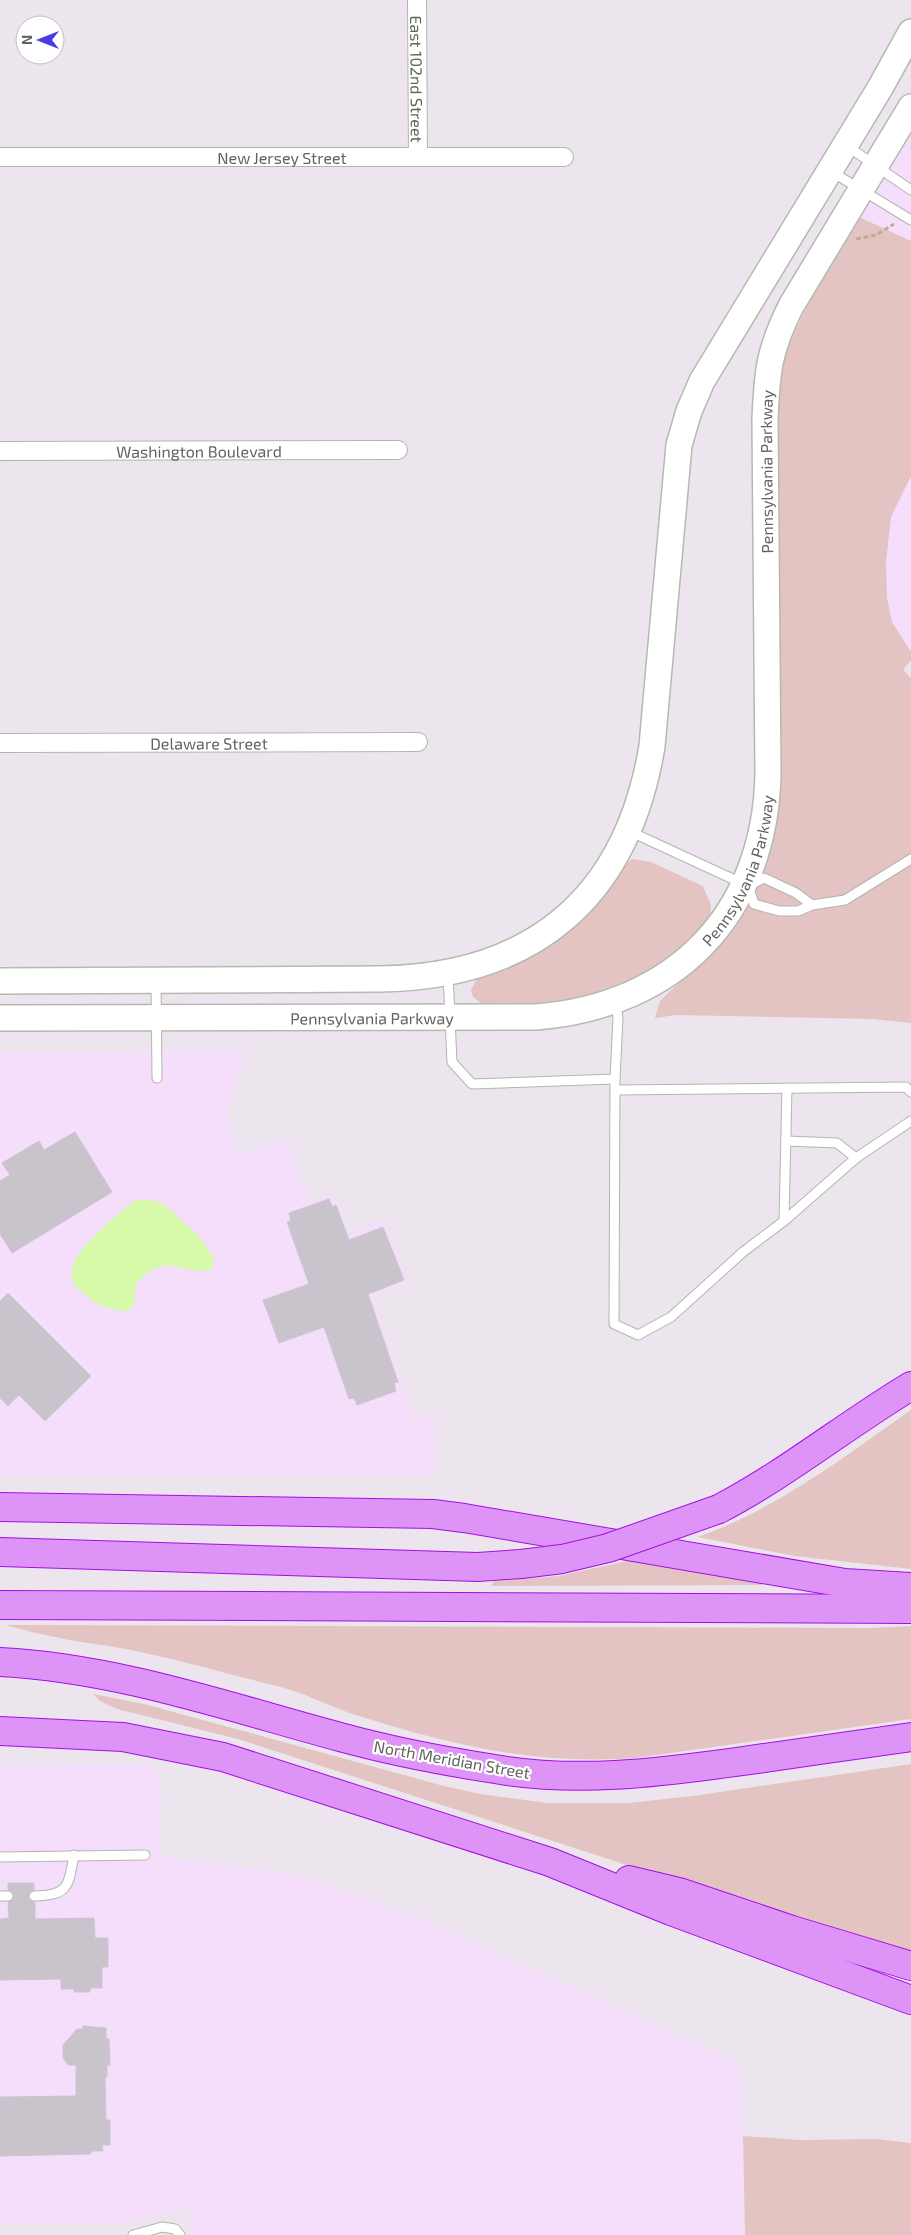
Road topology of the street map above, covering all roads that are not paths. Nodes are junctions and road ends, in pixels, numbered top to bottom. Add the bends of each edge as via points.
1 (416, 0) edge
2 (911, 32) edge
3 (911, 107) edge
4 (846, 145) junction
5 (0, 157) edge
6 (418, 157) junction
7 (564, 157) dead end
8 (874, 166) junction
9 (830, 170) junction
10 (860, 190) junction
11 (911, 190) edge
12 (911, 220) edge
13 (398, 450) dead end
14 (0, 451) edge
15 (418, 742) dead end
16 (0, 744) edge
17 (628, 831) junction
18 (911, 859) edge
19 (746, 886) junction
20 (812, 905) junction
21 (448, 973) junction
22 (0, 981) edge
23 (156, 981) junction
24 (616, 1001) junction
25 (449, 1017) junction
26 (0, 1018) edge
27 (156, 1018) junction
28 (157, 1078) dead end
29 (615, 1079) junction
30 (787, 1088) junction
31 (616, 1090) junction
32 (911, 1092) edge
33 (911, 1121) edge
34 (786, 1141) junction
35 (856, 1158) junction
36 (784, 1221) junction
37 (911, 1378) edge
38 (911, 1386) edge
39 (874, 1408) junction
40 (0, 1507) edge
41 (0, 1550) edge
42 (911, 1587) edge
43 (0, 1605) edge
44 (911, 1609) edge
45 (0, 1662) edge
46 (0, 1731) edge
47 (911, 1737) edge
48 (74, 1855) junction
49 (145, 1855) dead end
50 (0, 1856) edge
51 (550, 1862) junction
52 (34, 1896) dead end
53 (911, 1966) edge
54 (911, 2000) edge
55 (133, 2235) edge
56 (180, 2235) edge

1 - 6 street, East 102nd Street
2 - 4 main road
3 - 8 main road, Pennsylvania Parkway
4 - 8 lane
4 - 9 main road
5 - 6 street, New Jersey Street
6 - 7 street, New Jersey Street
8 - 10 main road, Pennsylvania Parkway
8 - 11 lane
9 - 10 lane
9 - 17 main road via 702,381 683,428 652,746 646,784
10 - 12 lane
10 - 19 main road, Pennsylvania Parkway via 778,331 767,371 768,790 759,844
13 - 14 street, Washington Boulevard
15 - 16 street, Delaware Street
17 - 19 lane
17 - 21 main road via 590,893 556,926 531,942 479,966
18 - 20 lane via 845,900
19 - 20 lane via 764,878 796,893
19 - 20 lane via 754,904 766,908 798,911
19 - 24 main road, Pennsylvania Parkway via 713,932 683,964 656,982
21 - 23 main road via 409,979
21 - 25 lane
22 - 23 main road
23 - 27 lane
24 - 25 main road, Pennsylvania Parkway via 558,1015
24 - 29 lane
25 - 27 main road, Pennsylvania Parkway
25 - 29 lane via 452,1062 472,1084
26 - 27 main road, Pennsylvania Parkway
27 - 28 lane
29 - 31 lane
30 - 31 lane
30 - 32 lane via 906,1087
30 - 34 lane
31 - 36 lane via 614,1324 638,1335 672,1317 743,1252
33 - 35 lane
34 - 35 lane via 836,1143
34 - 36 lane
35 - 36 lane
37 - 39 highway
38 - 39 highway
39 - 41 highway, bridge via 759,1488 719,1510 608,1548 562,1560 478,1567
40 - 42 highway via 433,1514 845,1583
43 - 44 highway
45 - 47 highway, North Meridian Street via 92,1673 153,1685 387,1748 496,1770 554,1776 614,1776 670,1771
46 - 51 highway via 123,1738 223,1758
48 - 49 lane
48 - 50 lane
48 - 52 lane via 65,1889 52,1895
51 - 53 highway via 679,1892
51 - 54 highway via 671,1911
55 - 56 lane via 165,2227 175,2229

